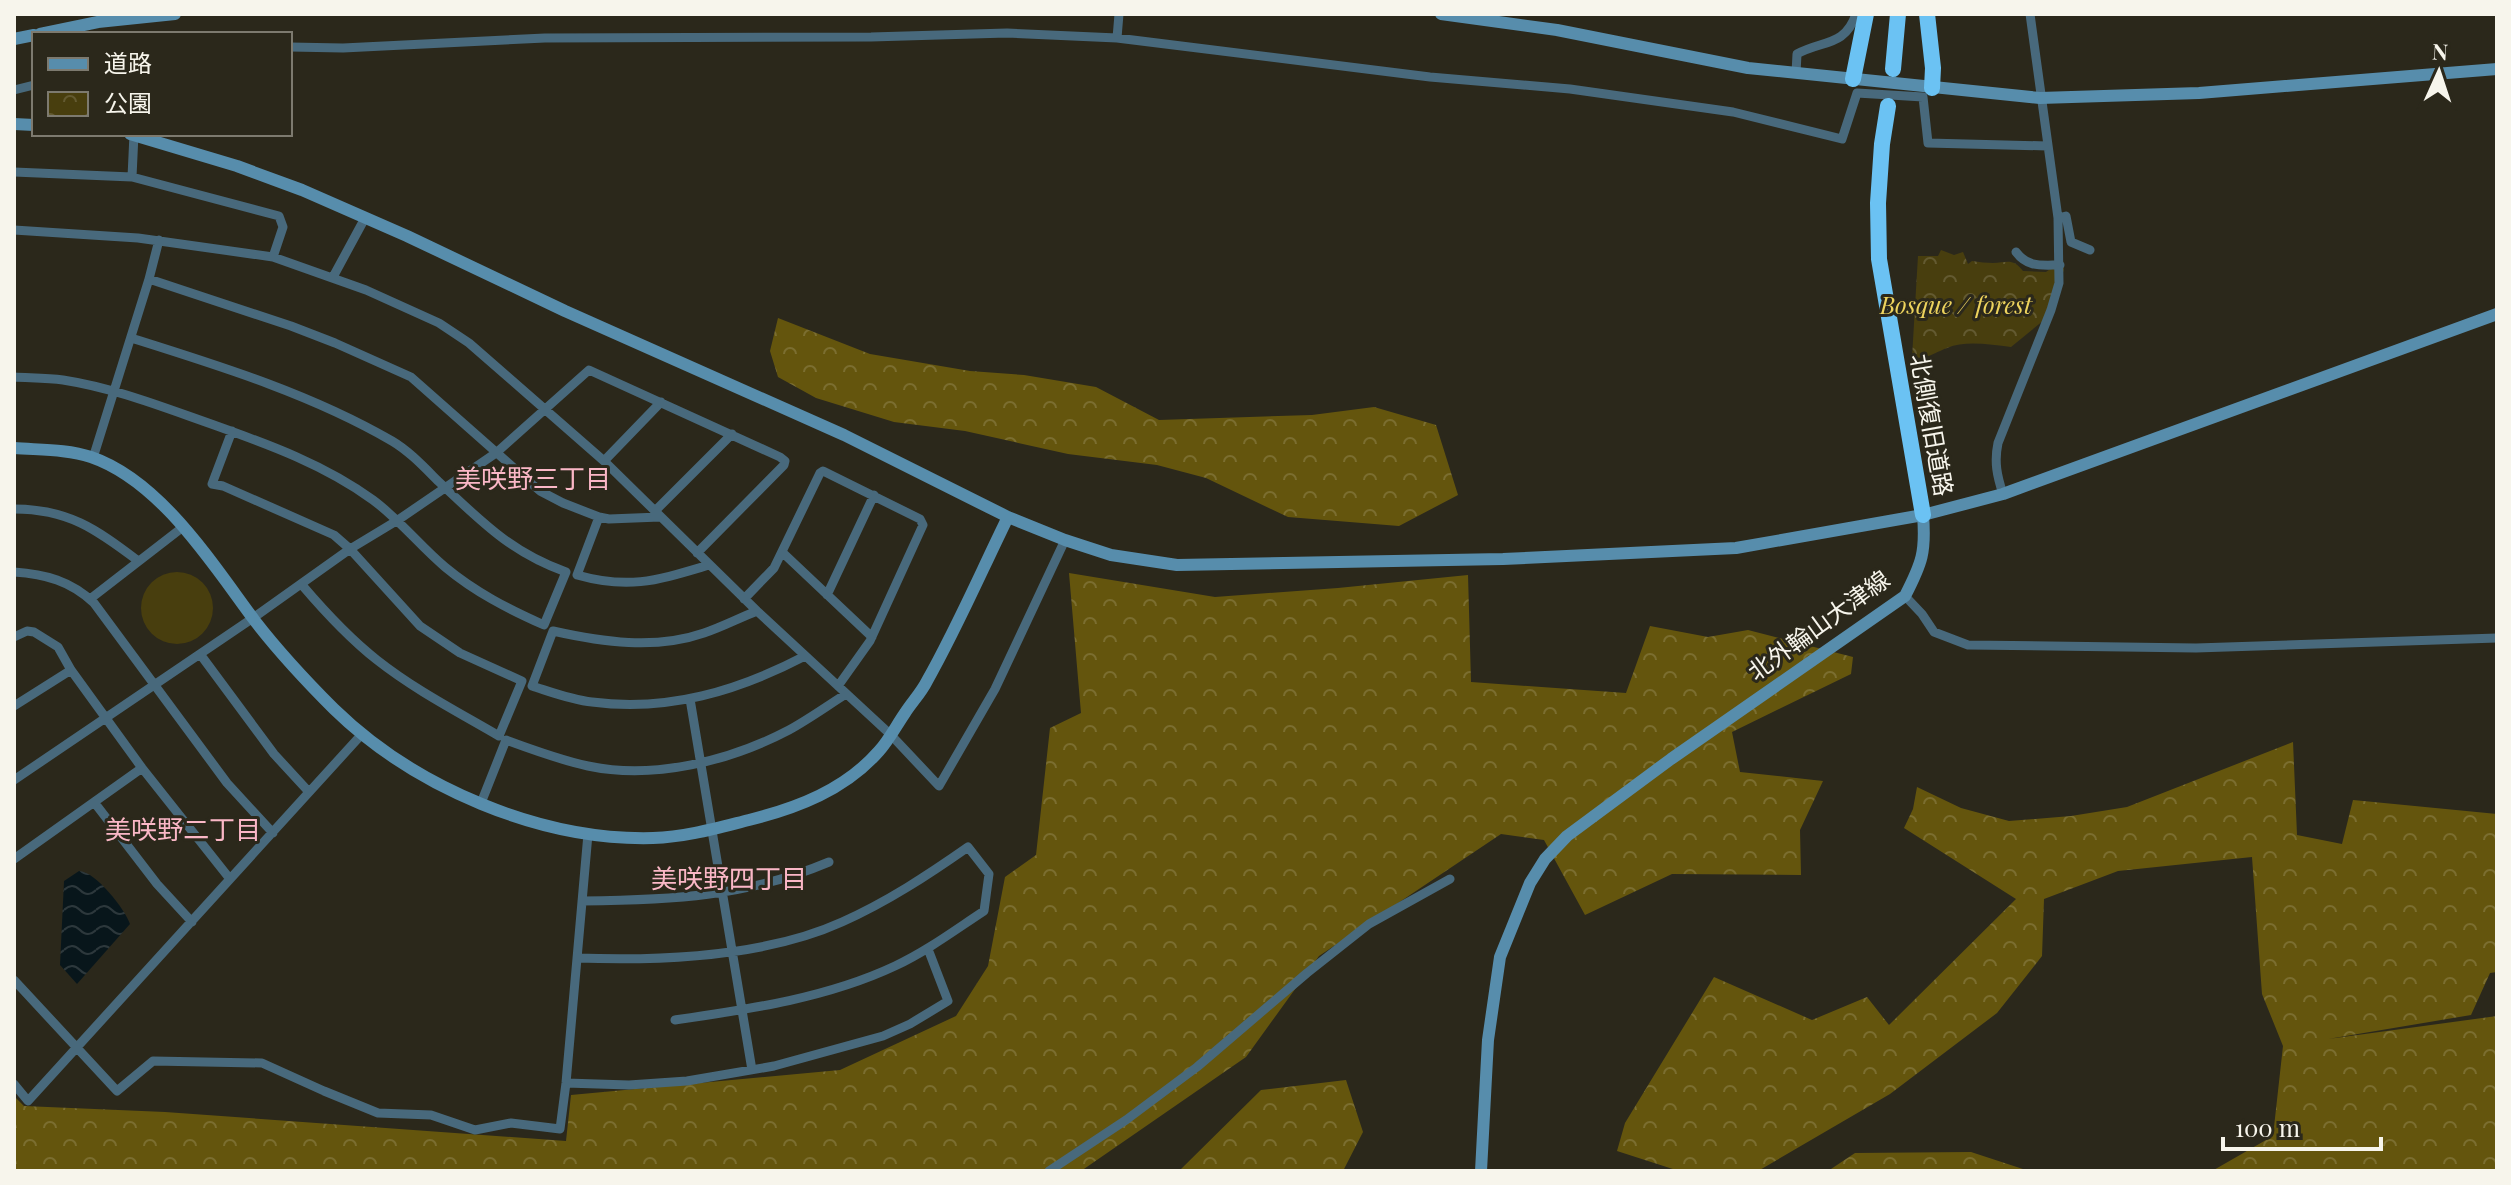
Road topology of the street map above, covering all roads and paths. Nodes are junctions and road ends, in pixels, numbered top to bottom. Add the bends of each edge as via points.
1 (175, 14) edge
2 (1119, 14) edge
3 (1441, 14) edge
4 (1856, 14) edge
5 (1866, 14) edge
6 (1898, 14) edge
7 (1927, 14) edge
8 (2030, 14) edge
9 (50, 32) edge
10 (1117, 38) junction
11 (292, 47) edge
12 (1893, 69) dead end
13 (2497, 69) edge
14 (1796, 73) junction
15 (1853, 79) junction
16 (1932, 88) junction
17 (2040, 98) junction
18 (1888, 106) dead end
19 (132, 136) edge
20 (138, 136) edge
21 (2047, 146) junction
22 (14, 172) edge
23 (132, 177) junction
24 (365, 218) junction
25 (2058, 218) junction
26 (14, 230) edge
27 (159, 240) junction
28 (2090, 250) dead end
29 (2016, 252) dead end
30 (273, 257) junction
31 (2060, 265) junction
32 (333, 277) junction
33 (149, 279) junction
34 (2497, 314) edge
35 (131, 338) junction
36 (14, 377) edge
37 (113, 392) junction
38 (661, 402) junction
39 (547, 410) junction
40 (232, 431) junction
41 (732, 434) junction
42 (14, 448) edge
43 (496, 453) junction
44 (93, 458) junction
45 (604, 461) junction
46 (446, 488) junction
47 (2003, 494) junction
48 (874, 495) junction
49 (14, 509) edge
50 (658, 514) junction
51 (1923, 515) junction
52 (599, 517) junction
53 (1008, 517) junction
54 (398, 520) junction
55 (183, 527) junction
56 (1065, 540) junction
57 (350, 549) junction
58 (782, 552) junction
59 (697, 553) junction
60 (137, 560) junction
61 (709, 565) junction
62 (14, 572) edge
63 (566, 572) junction
64 (577, 575) junction
65 (302, 585) junction
66 (827, 595) junction
67 (1905, 596) junction
68 (90, 599) junction
69 (744, 599) junction
70 (757, 611) junction
71 (253, 618) junction
72 (549, 628) junction
73 (14, 637) edge
74 (872, 637) junction
75 (2497, 638) edge
76 (200, 654) junction
77 (805, 656) junction
78 (71, 670) junction
79 (522, 681) junction
80 (154, 684) junction
81 (532, 686) junction
82 (842, 690) junction
83 (690, 699) junction
84 (14, 706) edge
85 (107, 718) junction
86 (362, 734) junction
87 (891, 735) junction
88 (503, 738) junction
89 (701, 762) junction
90 (142, 768) junction
91 (14, 780) edge
92 (309, 792) junction
93 (94, 802) junction
94 (481, 803) junction
95 (712, 830) junction
96 (273, 833) junction
97 (588, 834) junction
98 (14, 859) edge
99 (829, 862) dead end
100 (230, 879) junction
101 (1450, 879) dead end
102 (722, 893) junction
103 (582, 901) junction
104 (192, 922) junction
105 (928, 949) junction
106 (732, 950) junction
107 (577, 958) junction
108 (14, 980) edge
109 (743, 1010) junction
110 (675, 1020) dead end
111 (78, 1048) junction
112 (752, 1070) junction
113 (566, 1083) junction
114 (14, 1084) edge
115 (1049, 1171) edge
116 (1481, 1171) edge

1 - 9 street
2 - 10 street
3 - 14 street
4 - 14 street via 1844,35 1797,54
5 - 15 highway
6 - 12 highway
7 - 16 highway
8 - 17 street
10 - 11 street via 1007,33 545,38
10 - 21 street via 1584,91 1733,112 1842,139 1857,93 1923,97 1928,143
13 - 17 street via 2199,93
14 - 15 street
15 - 16 street
16 - 17 street
17 - 21 street
18 - 51 highway, 北側復旧道路 via 1878,203 1879,259
19 - 23 street
20 - 24 street via 250,171
21 - 25 street
22 - 23 street
23 - 30 street via 279,216 283,227
24 - 32 street
24 - 53 street via 844,435
25 - 28 street via 2066,216 2071,242
25 - 31 street
26 - 27 street
27 - 30 street
27 - 33 street
29 - 31 street via 2035,266
30 - 32 street
31 - 47 street via 2051,310 1998,443 1996,471
32 - 39 street via 439,323
33 - 35 street
33 - 43 street via 291,326 411,377
34 - 47 street
35 - 37 street
35 - 46 street via 352,418 393,442
36 - 37 street via 62,380
37 - 40 street
37 - 44 street
38 - 39 street via 589,370
38 - 41 street
38 - 45 street
39 - 43 street
39 - 45 street
40 - 54 street via 341,478
40 - 57 street via 212,484 320,527
41 - 50 street
41 - 59 street via 783,458 784,465
42 - 44 street
43 - 46 street
43 - 52 street via 540,491
44 - 55 street via 119,470
45 - 50 street
46 - 54 street
46 - 63 street via 517,550
47 - 51 street
48 - 58 street via 823,471
48 - 66 street
48 - 74 street via 923,525
49 - 60 street via 61,515 97,530
50 - 52 street
50 - 59 street
51 - 56 street via 1736,548 1503,559 1177,565 1111,555
51 - 67 street, 北外輪山大津線 via 1925,544
52 - 64 street
53 - 56 street
53 - 87 street via 926,684
54 - 57 street
54 - 72 street via 469,585
55 - 60 street
55 - 71 street
56 - 87 street via 995,689 939,786
57 - 65 street
57 - 79 street via 420,626 460,653
58 - 66 street
58 - 69 street
59 - 61 street
60 - 68 street
61 - 64 street via 643,582
61 - 69 street
62 - 68 street via 41,574
63 - 64 street
63 - 72 street
65 - 71 street
65 - 88 street via 376,659
66 - 74 street
67 - 75 street via 1934,632 1968,645 2196,648
67 - 116 street, 北外輪山大津線 via 1671,759 1567,836 1545,859 1500,957 1488,1040
68 - 80 street
69 - 70 street
70 - 72 street via 702,634 665,641 590,639
70 - 77 street
71 - 76 street
71 - 86 street
72 - 81 street
73 - 78 street via 27,631 41,635 58,647
74 - 82 street
76 - 80 street
76 - 92 street
77 - 82 street
77 - 83 street via 767,676
78 - 84 street
78 - 85 street
79 - 81 street
79 - 88 street
80 - 85 street
80 - 96 street via 227,783
81 - 83 street via 589,702 639,705
82 - 87 street
82 - 89 street via 789,730
83 - 89 street
85 - 90 street
85 - 91 street
86 - 92 street
86 - 94 street via 426,778
87 - 95 street via 852,775 823,795 787,811
88 - 89 street via 591,767 639,770
88 - 94 street
89 - 95 street
90 - 93 street
90 - 100 street
92 - 96 street
93 - 98 street
93 - 104 street
94 - 97 street
95 - 97 street via 651,838
95 - 102 street
96 - 100 street
97 - 103 street
99 - 102 street
100 - 104 street
101 - 115 street via 1369,924 1197,1067
102 - 103 street
102 - 106 street
103 - 107 street
104 - 111 street
105 - 106 street via 984,911 989,874 968,847 914,884 841,923
105 - 109 street via 846,985
105 - 112 street via 948,1001 883,1036
106 - 107 street via 631,960
106 - 109 street
107 - 113 street
108 - 111 street
109 - 110 street
109 - 112 street
111 - 113 street via 117,1091 153,1061 262,1063 378,1113 431,1115 475,1130 511,1123 560,1129
111 - 114 street via 28,1101
112 - 113 street via 687,1081

